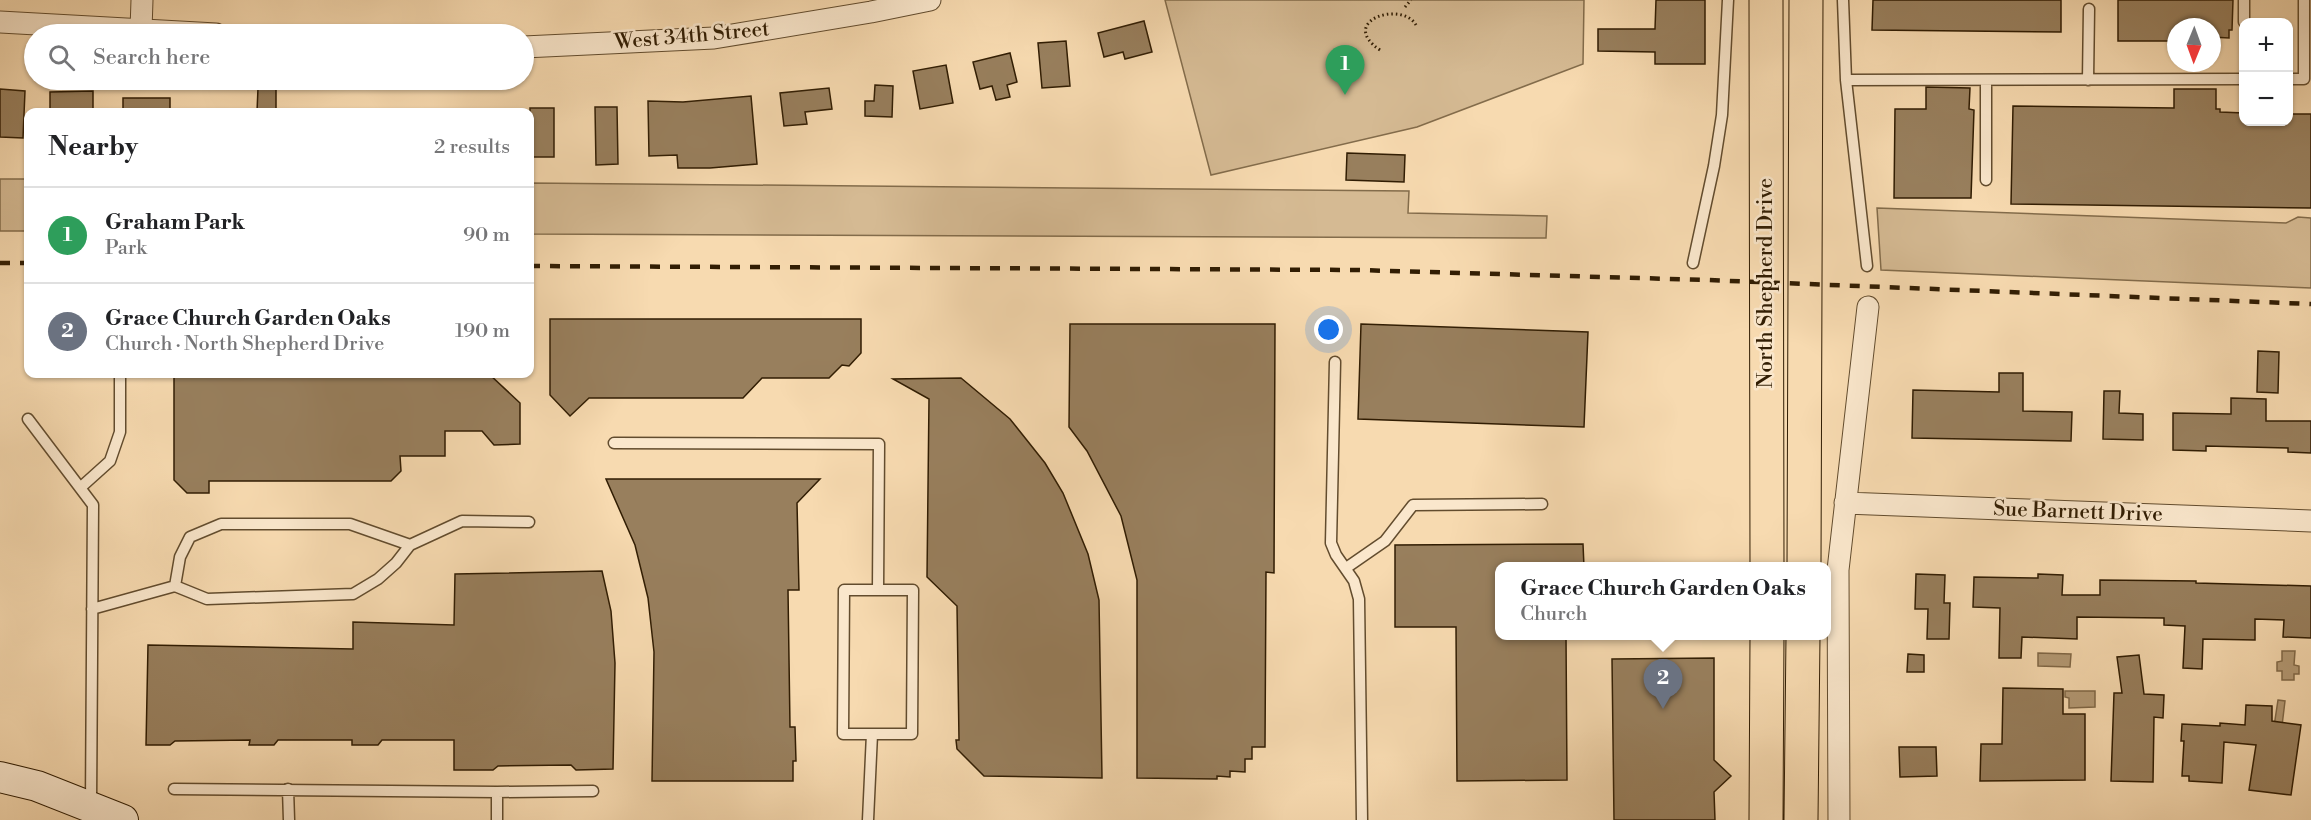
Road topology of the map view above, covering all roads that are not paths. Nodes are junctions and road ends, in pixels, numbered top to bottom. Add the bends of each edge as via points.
1 (142, 0) edge
2 (930, 0) edge
3 (1728, 0) edge
4 (1766, 0) edge
5 (1806, 0) edge
6 (1843, 0) edge
7 (2244, 0) edge
8 (2304, 0) edge
9 (2090, 9) dead end
10 (2244, 18) edge
11 (0, 22) edge
12 (35, 24) edge
13 (141, 24) edge
14 (534, 47) edge
15 (2293, 79) edge
16 (1846, 80) junction
17 (2088, 80) junction
18 (2239, 80) edge
19 (1986, 81) junction
20 (1986, 180) dead end
21 (1693, 263) dead end
22 (1867, 266) dead end
23 (1868, 307) dead end
24 (1335, 362) dead end
25 (120, 378) edge
26 (28, 419) dead end
27 (614, 443) dead end
28 (80, 488) junction
29 (1845, 503) junction
30 (1542, 504) dead end
31 (2311, 521) edge
32 (529, 522) dead end
33 (410, 545) junction
34 (1767, 562) edge
35 (1804, 562) edge
36 (1346, 568) junction
37 (175, 586) junction
38 (878, 590) junction
39 (92, 609) junction
40 (1767, 640) edge
41 (1803, 640) edge
42 (872, 734) junction
43 (0, 777) edge
44 (174, 789) dead end
45 (288, 789) junction
46 (593, 791) dead end
47 (497, 792) junction
48 (88, 814) edge
49 (123, 820) edge
50 (289, 820) edge
51 (497, 820) edge
52 (867, 820) edge
53 (1362, 820) edge
54 (1766, 820) edge
55 (1801, 820) edge
56 (1839, 820) edge

1 - 13 street
2 - 14 street, West 34th Street via 714,38
3 - 21 lane via 1722,115
4 - 34 main road, North Shepherd Drive
5 - 35 main road, North Shepherd Drive
6 - 16 lane
7 - 10 lane
8 - 15 lane via 2304,79
9 - 17 lane
11 - 12 street
16 - 19 lane
16 - 22 lane
17 - 18 lane
17 - 19 lane
19 - 20 lane
23 - 29 street
24 - 36 lane via 1331,543
25 - 28 lane via 120,432 110,462
26 - 28 lane
27 - 38 lane via 879,444
28 - 39 lane via 93,505
29 - 31 street, Sue Barnett Drive
29 - 56 street via 1838,570
30 - 36 lane via 1413,505 1385,541
32 - 33 lane via 462,521
33 - 37 lane via 378,579 353,594 207,599
33 - 37 lane via 350,524 221,524 190,537 180,557
36 - 53 lane via 1359,599
37 - 39 lane
38 - 42 lane via 844,590 843,734
38 - 42 lane via 913,590 912,734
39 - 48 lane
40 - 54 main road
41 - 55 main road
42 - 52 lane
43 - 48 street via 37,786
44 - 45 lane
45 - 47 lane
45 - 50 lane
46 - 47 lane
47 - 51 lane
48 - 49 street

